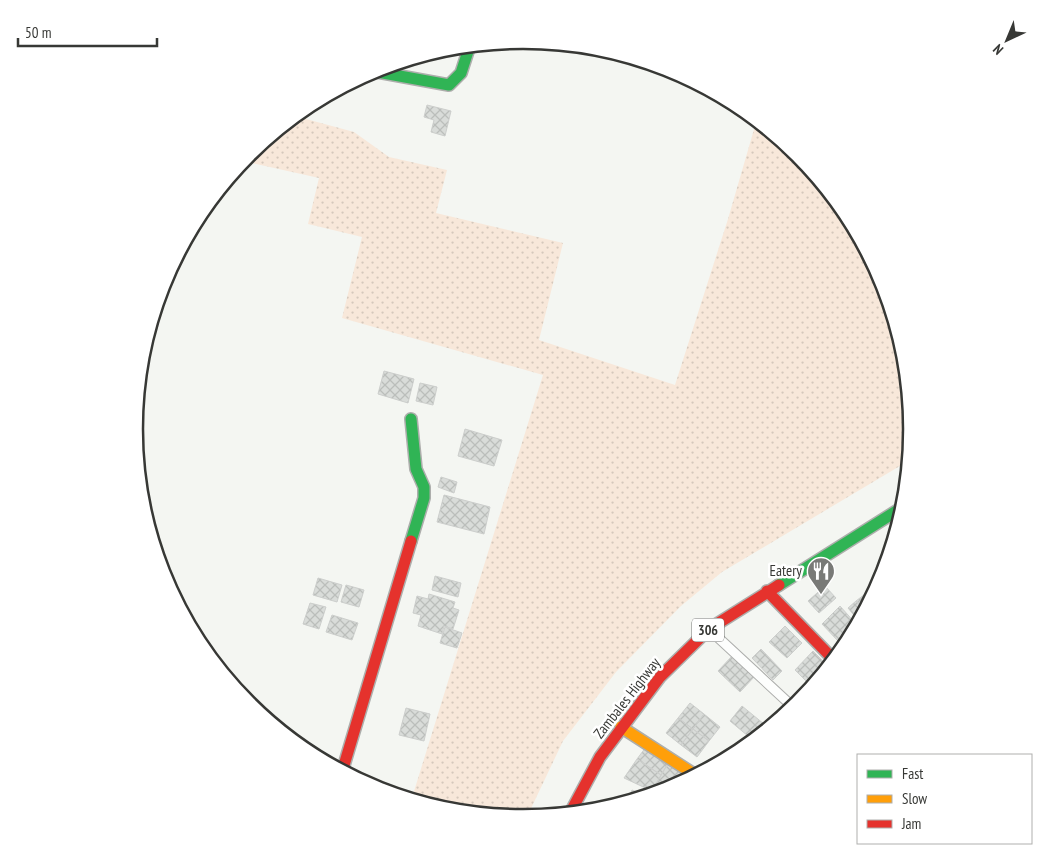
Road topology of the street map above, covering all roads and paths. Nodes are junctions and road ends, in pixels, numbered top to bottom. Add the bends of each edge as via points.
1 (468, 53) edge
2 (388, 74) edge
3 (411, 419) dead end
4 (895, 512) edge
5 (767, 591) junction
6 (709, 629) junction
7 (829, 656) edge
8 (789, 703) edge
9 (621, 727) junction
10 (344, 765) edge
11 (690, 772) edge
12 (573, 807) edge

1 - 2 street via 464,70 449,85
3 - 10 street via 416,469 424,487 424,498
4 - 5 street, Zambales Highway / 306
5 - 6 street, Zambales Highway / 306
5 - 7 street
6 - 8 lane
6 - 9 street, Zambales Highway / 306 via 660,676
9 - 11 street
9 - 12 street, Zambales Highway / 306 via 600,757

